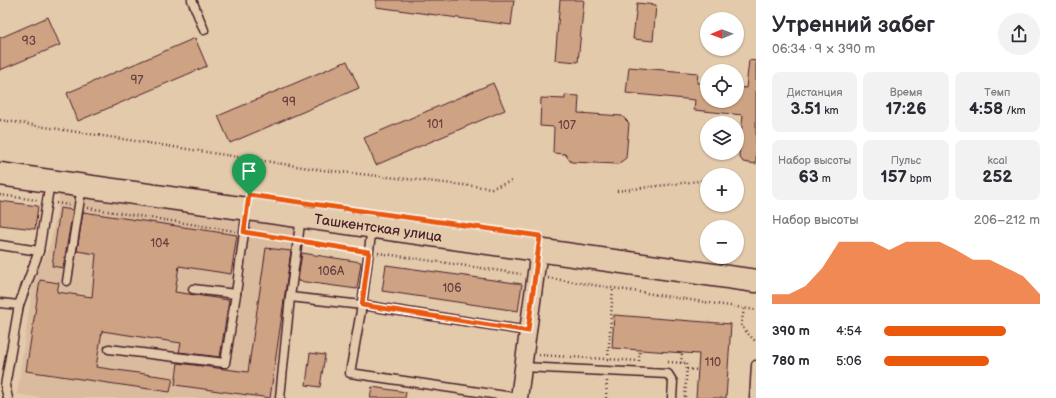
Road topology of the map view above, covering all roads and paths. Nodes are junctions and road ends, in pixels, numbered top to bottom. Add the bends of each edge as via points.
1 (192, 0) edge
2 (204, 30) dead end
3 (0, 120) edge
4 (0, 160) edge
5 (0, 174) edge
6 (50, 181) junction
7 (512, 181) dead end
8 (700, 181) edge
9 (82, 185) junction
10 (617, 191) dead end
11 (0, 195) edge
12 (47, 202) junction
13 (248, 202) junction
14 (79, 207) junction
15 (302, 216) junction
16 (372, 226) junction
17 (244, 232) junction
18 (505, 238) junction
19 (298, 241) junction
20 (539, 243) junction
21 (0, 245) edge
22 (39, 251) junction
23 (369, 252) junction
24 (756, 266) edge
25 (536, 276) junction
26 (68, 281) dead end
27 (756, 281) edge
28 (613, 288) junction
29 (193, 289) dead end
30 (236, 294) junction
31 (290, 297) junction
32 (0, 302) edge
33 (19, 305) junction
34 (362, 305) junction
35 (744, 309) junction
36 (756, 310) edge
37 (528, 331) junction
38 (756, 342) edge
39 (110, 349) dead end
40 (640, 350) dead end
41 (682, 353) dead end
42 (534, 355) dead end
43 (608, 359) junction
44 (639, 361) junction
45 (646, 361) dead end
46 (667, 362) dead end
47 (681, 363) junction
48 (756, 365) edge
49 (523, 367) junction
50 (687, 369) junction
51 (698, 370) dead end
52 (608, 371) junction
53 (2, 386) edge
54 (8, 398) edge
55 (280, 398) edge
56 (519, 398) edge
57 (606, 398) edge
58 (672, 398) edge
59 (685, 398) edge
60 (754, 398) edge

1 - 2 lane
3 - 7 path via 322,170 492,188
4 - 13 main road, Ташкентская улица
5 - 6 main road, Ташкентская улица
6 - 9 main road, Ташкентская улица
6 - 12 lane
8 - 10 path
9 - 13 main road, Ташкентская улица
9 - 14 lane
11 - 12 path
12 - 14 path
12 - 22 lane
13 - 15 main road, Ташкентская улица
13 - 17 lane
13 - 18 main road, Ташкентская улица
14 - 17 path
14 - 26 lane
15 - 16 main road, Ташкентская улица
15 - 19 lane
16 - 18 main road, Ташкентская улица
16 - 23 lane
17 - 19 path
17 - 30 lane
18 - 20 main road, Ташкентская улица
19 - 23 path
19 - 31 lane
20 - 24 main road, Ташкентская улица
20 - 25 street
20 - 27 main road, Ташкентская улица
21 - 22 lane
22 - 33 lane
23 - 25 path
23 - 34 lane
25 - 28 path
25 - 37 street
28 - 35 path
28 - 43 path
29 - 30 lane
30 - 39 lane via 225,363
31 - 34 lane
31 - 55 lane
32 - 33 lane
33 - 53 lane
34 - 37 lane
34 - 56 lane via 350,373
35 - 36 path
35 - 38 path via 741,326
37 - 49 street
40 - 44 path
41 - 47 path
42 - 43 path
43 - 44 path
43 - 52 path
44 - 45 path
46 - 47 path
47 - 50 path via 687,364
48 - 60 lane
49 - 52 lane
49 - 56 street
50 - 51 path
50 - 59 path
52 - 57 path
52 - 58 lane via 668,374 673,382
53 - 54 lane

